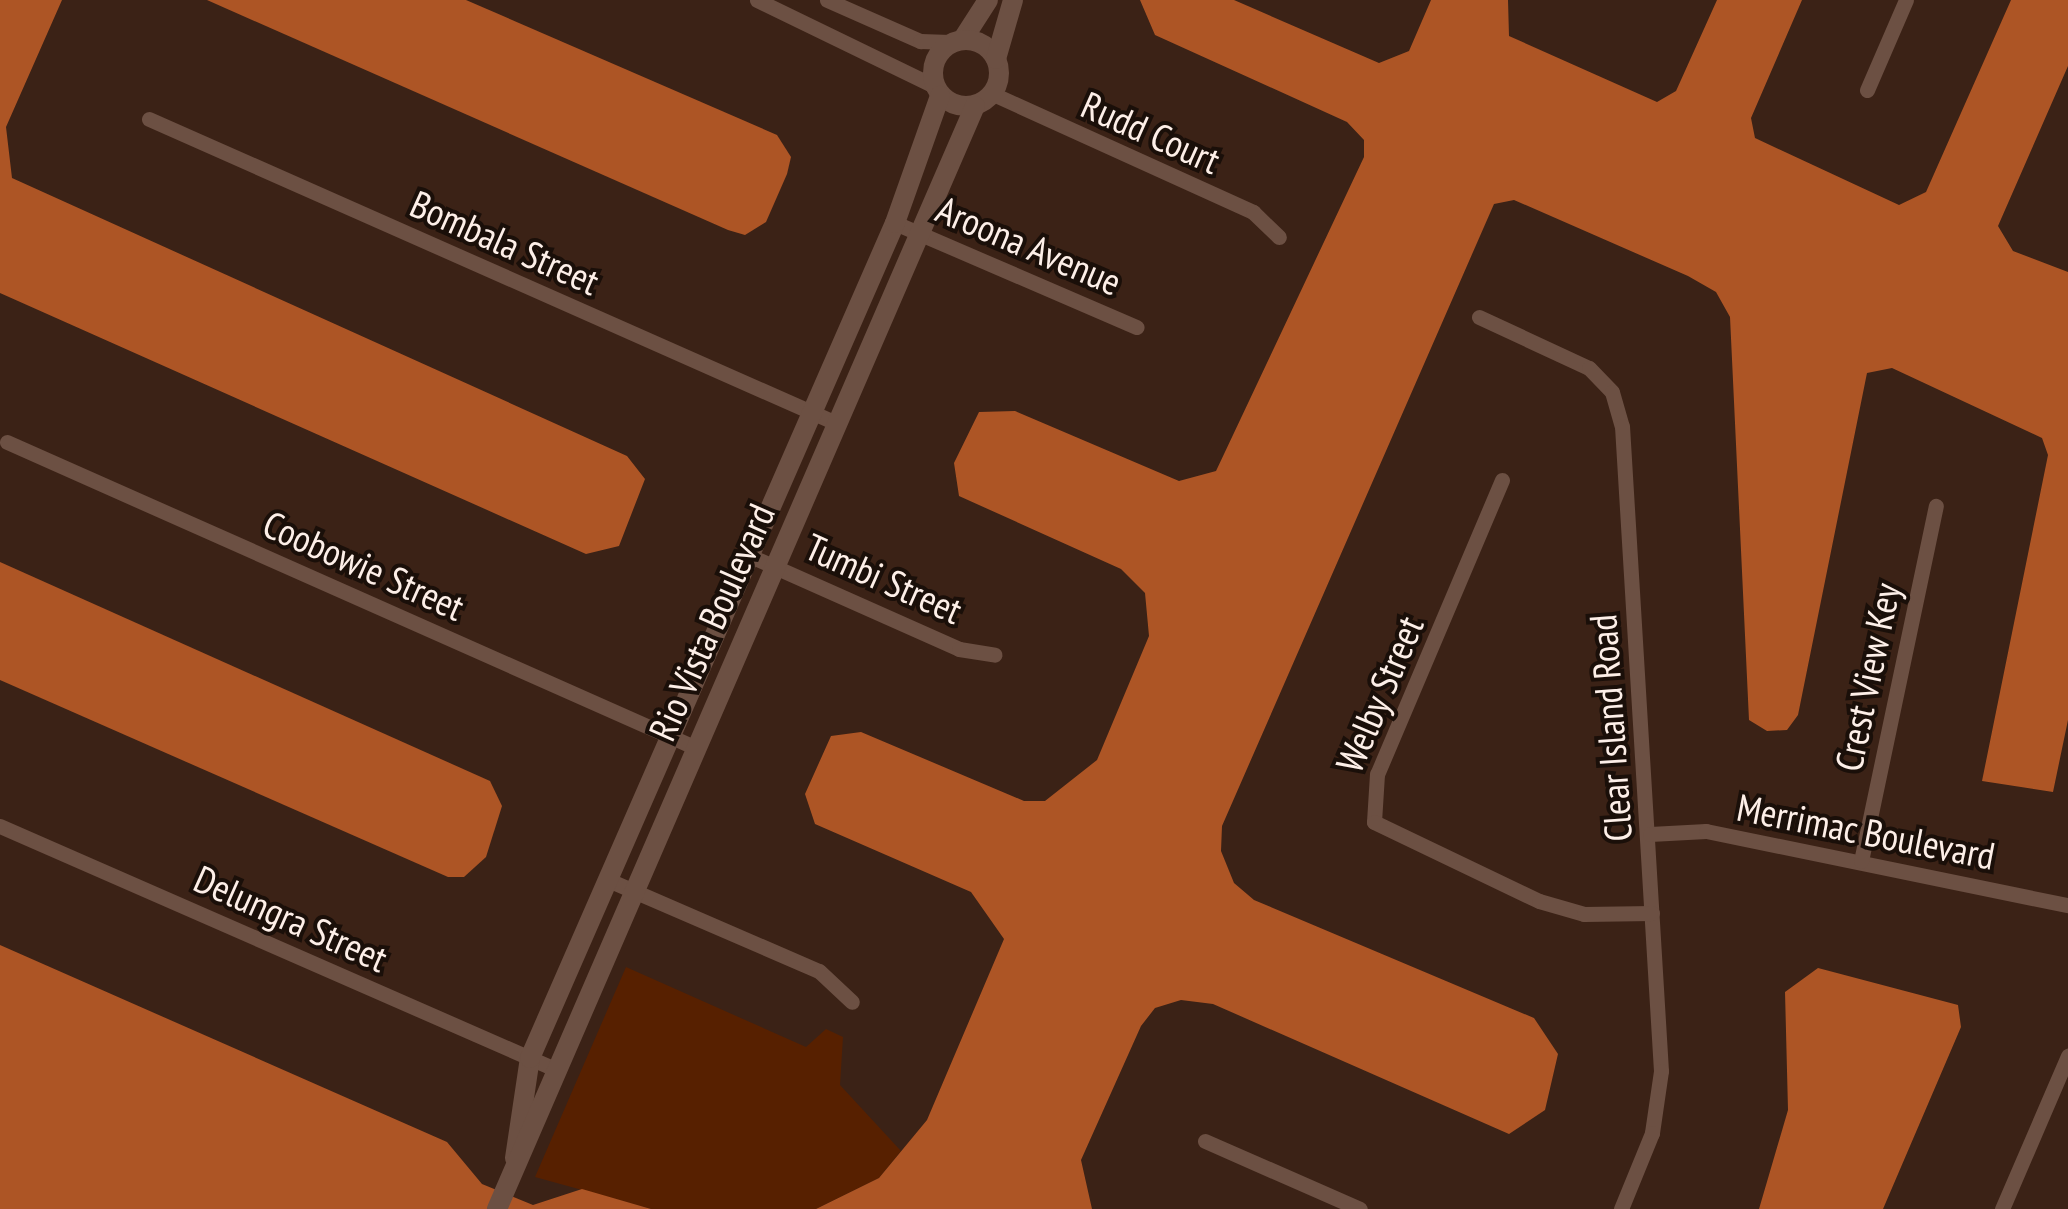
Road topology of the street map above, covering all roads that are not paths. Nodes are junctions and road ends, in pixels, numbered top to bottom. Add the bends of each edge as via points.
1 (757, 0) edge
2 (827, 0) edge
3 (988, 0) edge
4 (1014, 0) edge
5 (1906, 0) edge
6 (956, 41) junction
7 (996, 59) junction
8 (937, 90) junction
9 (1867, 90) dead end
10 (984, 100) junction
11 (149, 119) dead end
12 (894, 222) junction
13 (920, 233) junction
14 (1278, 236) dead end
15 (1479, 318) dead end
16 (1137, 327) dead end
17 (810, 413) junction
18 (836, 423) junction
19 (7, 442) dead end
20 (1502, 480) dead end
21 (1936, 506) dead end
22 (748, 554) junction
23 (774, 564) junction
24 (994, 655) dead end
25 (669, 736) junction
26 (694, 746) junction
27 (0, 826) edge
28 (1650, 834) junction
29 (1861, 861) junction
30 (606, 878) junction
31 (632, 889) junction
32 (2068, 906) edge
33 (1652, 913) junction
34 (852, 1002) dead end
35 (2068, 1056) edge
36 (530, 1058) junction
37 (555, 1069) junction
38 (1205, 1141) dead end
39 (514, 1168) junction
40 (501, 1200) edge
41 (1360, 1209) edge
42 (1621, 1209) edge
43 (2002, 1209) edge

1 - 8 street
2 - 6 street via 920,40
3 - 6 street
4 - 7 street
5 - 9 street
6 - 7 street
6 - 8 street, Rio Vista Boulevard via 935,61
7 - 10 street, Rio Vista Boulevard
8 - 10 street
8 - 12 street, Rio Vista Boulevard
10 - 13 street, Rio Vista Boulevard
10 - 14 street, Rudd Court via 1253,212
11 - 17 street, Bombala Street
12 - 13 street, Aroona Avenue
12 - 17 street, Rio Vista Boulevard
13 - 16 street, Aroona Avenue
13 - 18 street, Rio Vista Boulevard
15 - 28 street, Clear Island Road via 1572,356 1619,408
17 - 18 street, Bombala Street
17 - 22 street, Rio Vista Boulevard
18 - 23 street, Rio Vista Boulevard
19 - 25 street, Coobowie Street
20 - 33 street, Welby Street via 1377,774 1374,822 1539,902 1584,914
21 - 29 street, Crest View Key
22 - 23 street, Tumbi Street
22 - 25 street, Rio Vista Boulevard
23 - 24 street, Tumbi Street via 959,649
23 - 26 street, Rio Vista Boulevard
25 - 26 street, Coobowie Street
25 - 30 street, Rio Vista Boulevard
26 - 31 street, Rio Vista Boulevard
27 - 36 street, Delungra Street
28 - 29 street, Merrimac Boulevard via 1706,832
28 - 33 street, Clear Island Road
29 - 32 street, Merrimac Boulevard
30 - 31 street
30 - 36 street, Rio Vista Boulevard
31 - 34 street via 818,971
31 - 37 street, Rio Vista Boulevard
33 - 42 street, Clear Island Road via 1660,1098
35 - 43 street
36 - 37 street, Delungra Street
36 - 39 street, Rio Vista Boulevard
37 - 39 street, Rio Vista Boulevard
38 - 41 street
39 - 40 street, Rio Vista Boulevard

